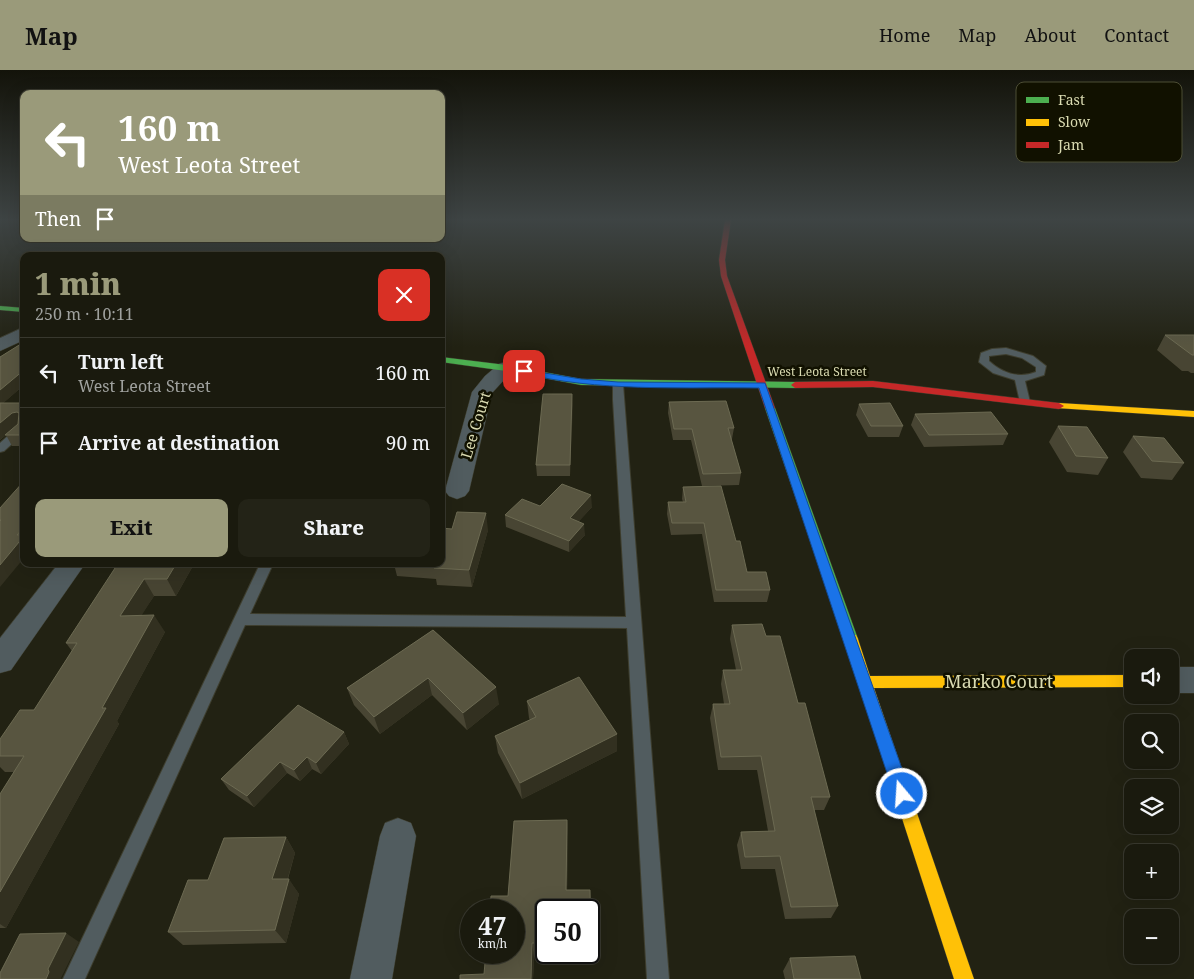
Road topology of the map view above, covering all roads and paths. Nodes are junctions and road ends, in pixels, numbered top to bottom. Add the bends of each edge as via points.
1 (722, 262) edge
2 (0, 308) edge
3 (20, 310) edge
4 (20, 334) edge
5 (0, 346) edge
6 (445, 360) edge
7 (506, 368) junction
8 (1019, 378) junction
9 (618, 384) junction
10 (762, 385) junction
11 (1025, 402) junction
12 (1194, 414) edge
13 (20, 430) edge
14 (0, 449) edge
15 (457, 491) dead end
16 (70, 567) edge
17 (265, 567) edge
18 (240, 619) junction
19 (632, 623) junction
20 (0, 661) edge
21 (1179, 680) edge
22 (1194, 680) edge
23 (1124, 681) edge
24 (866, 682) junction
25 (398, 836) dead end
26 (74, 979) edge
27 (371, 979) edge
28 (658, 979) edge
29 (964, 979) edge

1 - 10 main road via 724,276
2 - 3 main road
4 - 5 street
6 - 7 main road, West Leota Street
7 - 9 main road, West Leota Street via 581,382
7 - 15 street, Lee Court via 482,392
8 - 8 lane via 990,369 984,362 984,356 1006,351 1027,357 1041,366 1041,373
8 - 11 lane
9 - 10 main road, West Leota Street
9 - 19 lane
10 - 11 main road, West Leota Street via 873,384
10 - 24 main road
11 - 12 main road, West Leota Street
13 - 14 lane
16 - 20 street
17 - 18 lane
18 - 19 lane
18 - 26 lane
19 - 28 lane
21 - 22 street
23 - 24 main road, Marko Court
24 - 29 main road
25 - 27 street

